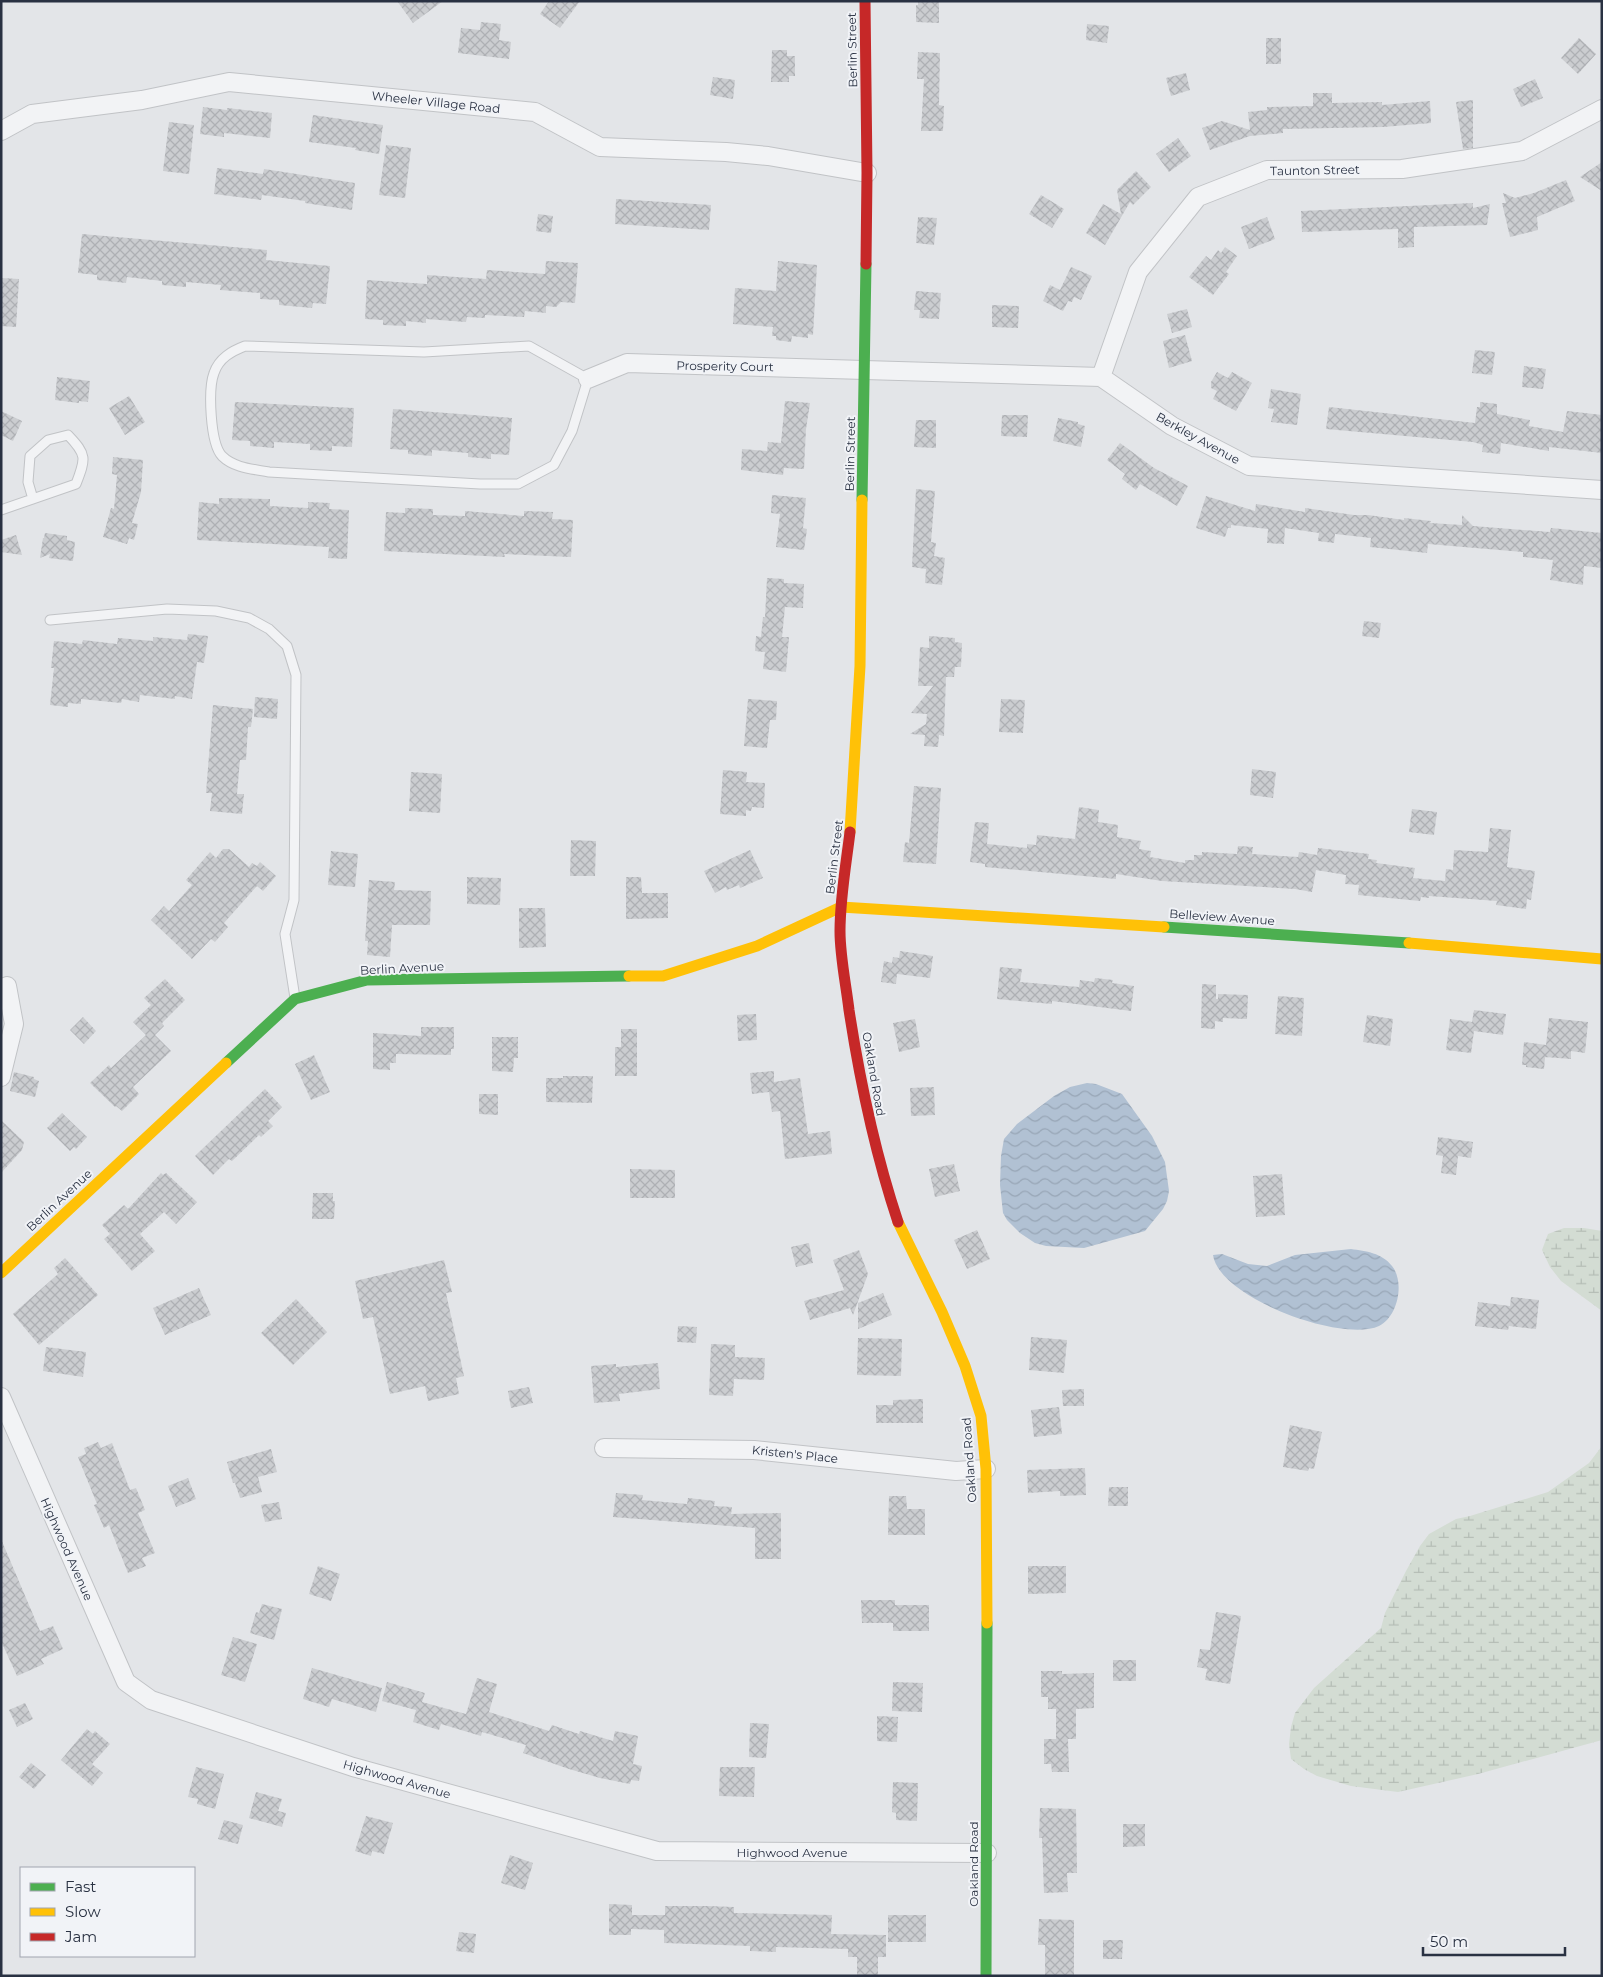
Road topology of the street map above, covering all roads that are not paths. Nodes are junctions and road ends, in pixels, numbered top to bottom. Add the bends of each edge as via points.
1 (865, 1) edge
2 (1602, 109) edge
3 (1, 131) edge
4 (867, 173) junction
5 (865, 369) junction
6 (1101, 376) junction
7 (588, 379) junction
8 (1602, 490) edge
9 (33, 500) junction
10 (1, 510) edge
11 (50, 620) dead end
12 (841, 907) junction
13 (1602, 959) edge
14 (7, 986) dead end
15 (295, 999) junction
16 (1, 1077) edge
17 (1, 1273) edge
18 (1, 1398) edge
19 (604, 1448) dead end
20 (986, 1469) junction
21 (987, 1853) junction
22 (986, 1976) edge

1 - 4 main road, Berlin Street
2 - 6 street, Taunton Street via 1522,150 1402,169 1267,170 1198,197 1138,272
3 - 4 street, Wheeler Village Road via 32,114 142,100 229,82 535,112 600,147 760,155
4 - 5 main road, Berlin Street
5 - 6 street
5 - 7 street, Prosperity Court via 626,363
5 - 12 main road, Berlin Street via 857,752
6 - 8 street, Berkley Avenue via 1172,426 1248,466
7 - 7 lane via 572,432 554,465 518,484 269,472 238,466 221,455 210,406 214,372 228,352 245,346 424,352 529,346
9 - 9 lane via 76,484 84,465 82,449 68,435 48,440 30,456 28,482
9 - 10 lane
11 - 15 lane via 167,610 216,611 249,618 269,628 287,646 296,675 294,900 285,934
12 - 13 main road, Belleview Avenue
12 - 15 main road, Berlin Avenue via 757,946 663,976 367,980
12 - 20 main road, Oakland Road via 842,958 875,1146 898,1222 965,1366 981,1416
14 - 16 street via 14,1024
15 - 17 main road, Berlin Avenue
18 - 21 street, Highwood Avenue via 126,1682 150,1700 353,1767 657,1852
19 - 20 street, Kristen's Place via 754,1450 956,1471
20 - 21 main road, Oakland Road
21 - 22 main road, Oakland Road

